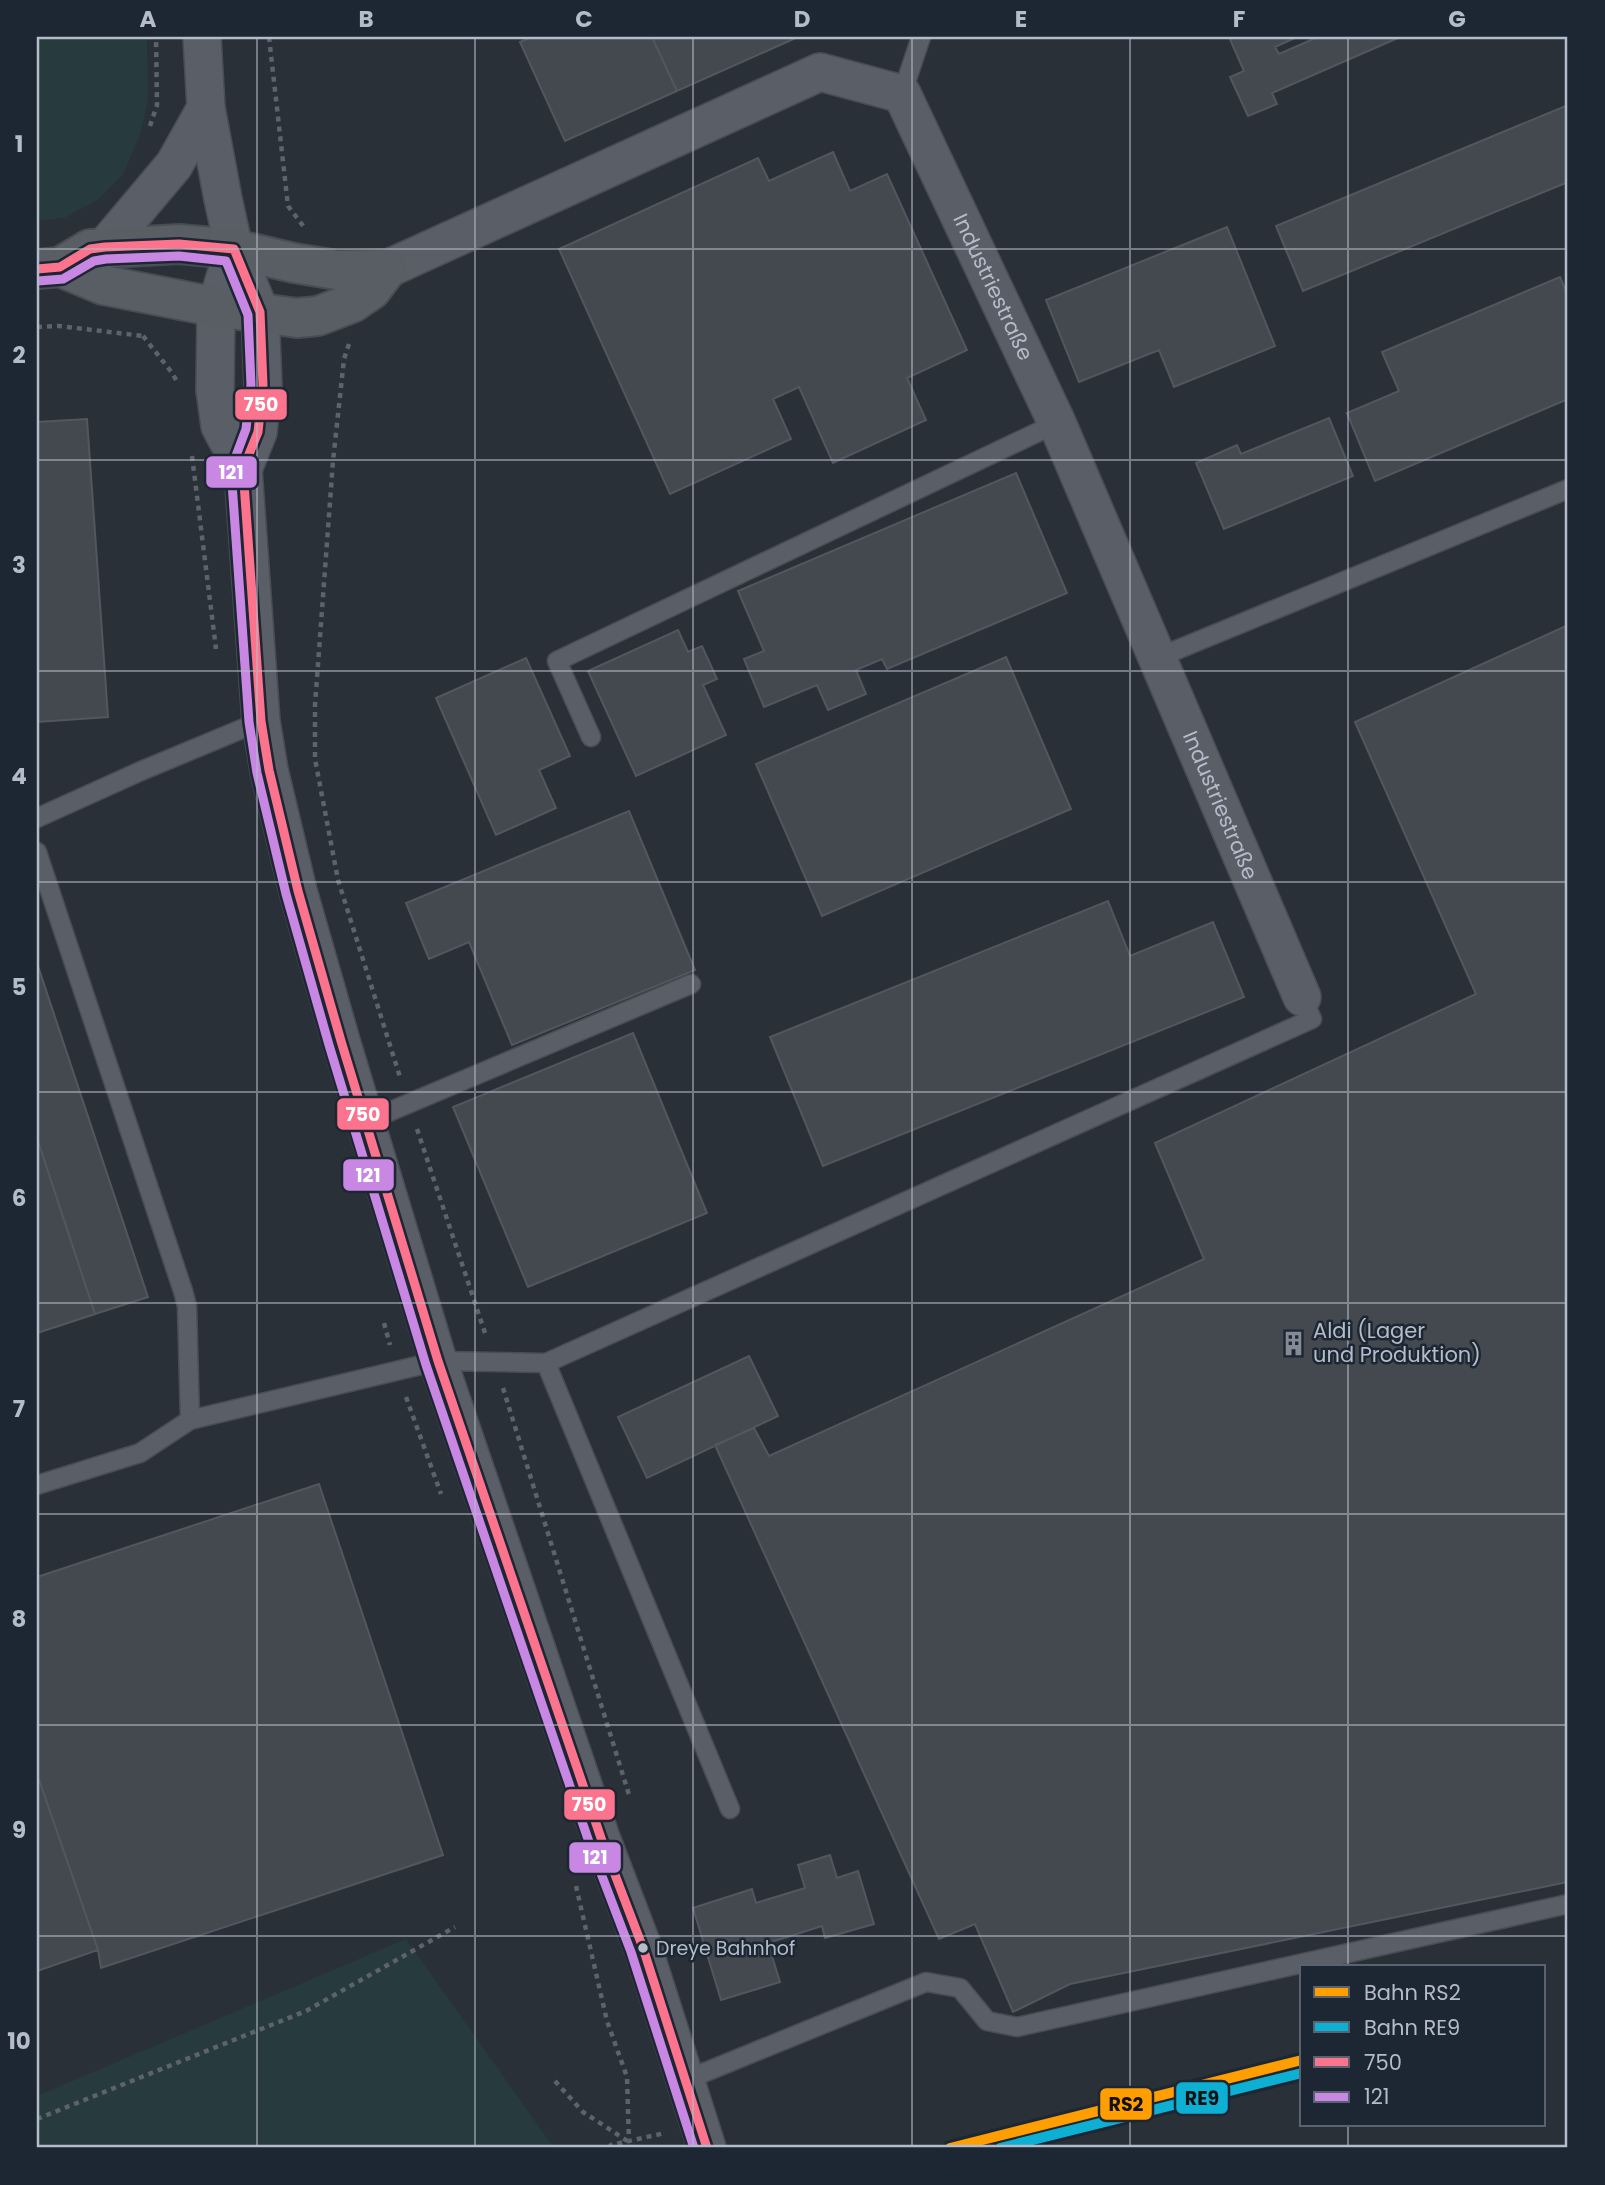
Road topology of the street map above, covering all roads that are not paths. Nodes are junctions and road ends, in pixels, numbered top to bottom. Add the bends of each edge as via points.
1 (202, 37) edge
2 (921, 37) edge
3 (902, 94) junction
4 (206, 108) junction
5 (105, 247) junction
6 (234, 249) junction
7 (48, 268) edge
8 (387, 269) junction
9 (216, 307) junction
10 (260, 312) junction
11 (1057, 423) junction
12 (243, 468) junction
13 (1568, 489) edge
14 (1157, 658) junction
15 (261, 721) junction
16 (591, 737) dead end
17 (37, 818) edge
18 (37, 852) edge
19 (691, 984) dead end
20 (1302, 997) joint
21 (365, 1122) junction
22 (438, 1362) junction
23 (546, 1363) junction
24 (190, 1420) junction
25 (37, 1485) edge
26 (730, 1809) dead end
27 (1568, 1904) edge
28 (686, 2080) junction
29 (703, 2136) edge

1 - 4 street
2 - 3 lane
3 - 8 street via 820,72
3 - 11 street, Industriestraße
4 - 5 street via 174,165
4 - 6 street
5 - 6 street via 179,244
5 - 7 street
6 - 8 street via 337,270
6 - 9 street
6 - 10 street
7 - 9 street via 103,285
8 - 10 street via 371,290 352,303 318,316
9 - 10 street
9 - 12 street via 215,390 220,426
10 - 12 street via 263,385 258,432
11 - 14 street, Industriestraße
11 - 16 lane via 557,660
12 - 15 street
13 - 14 lane
14 - 20 street, Industriestraße
15 - 17 lane
15 - 21 street via 298,891
18 - 24 lane via 183,1291
19 - 21 lane
20 - 23 lane via 1312,1018
21 - 22 street
22 - 23 lane
22 - 24 lane
22 - 28 street
23 - 26 lane
24 - 25 lane via 140,1453
27 - 28 lane via 1017,2027 987,2021 960,1988 926,1982
28 - 29 street

